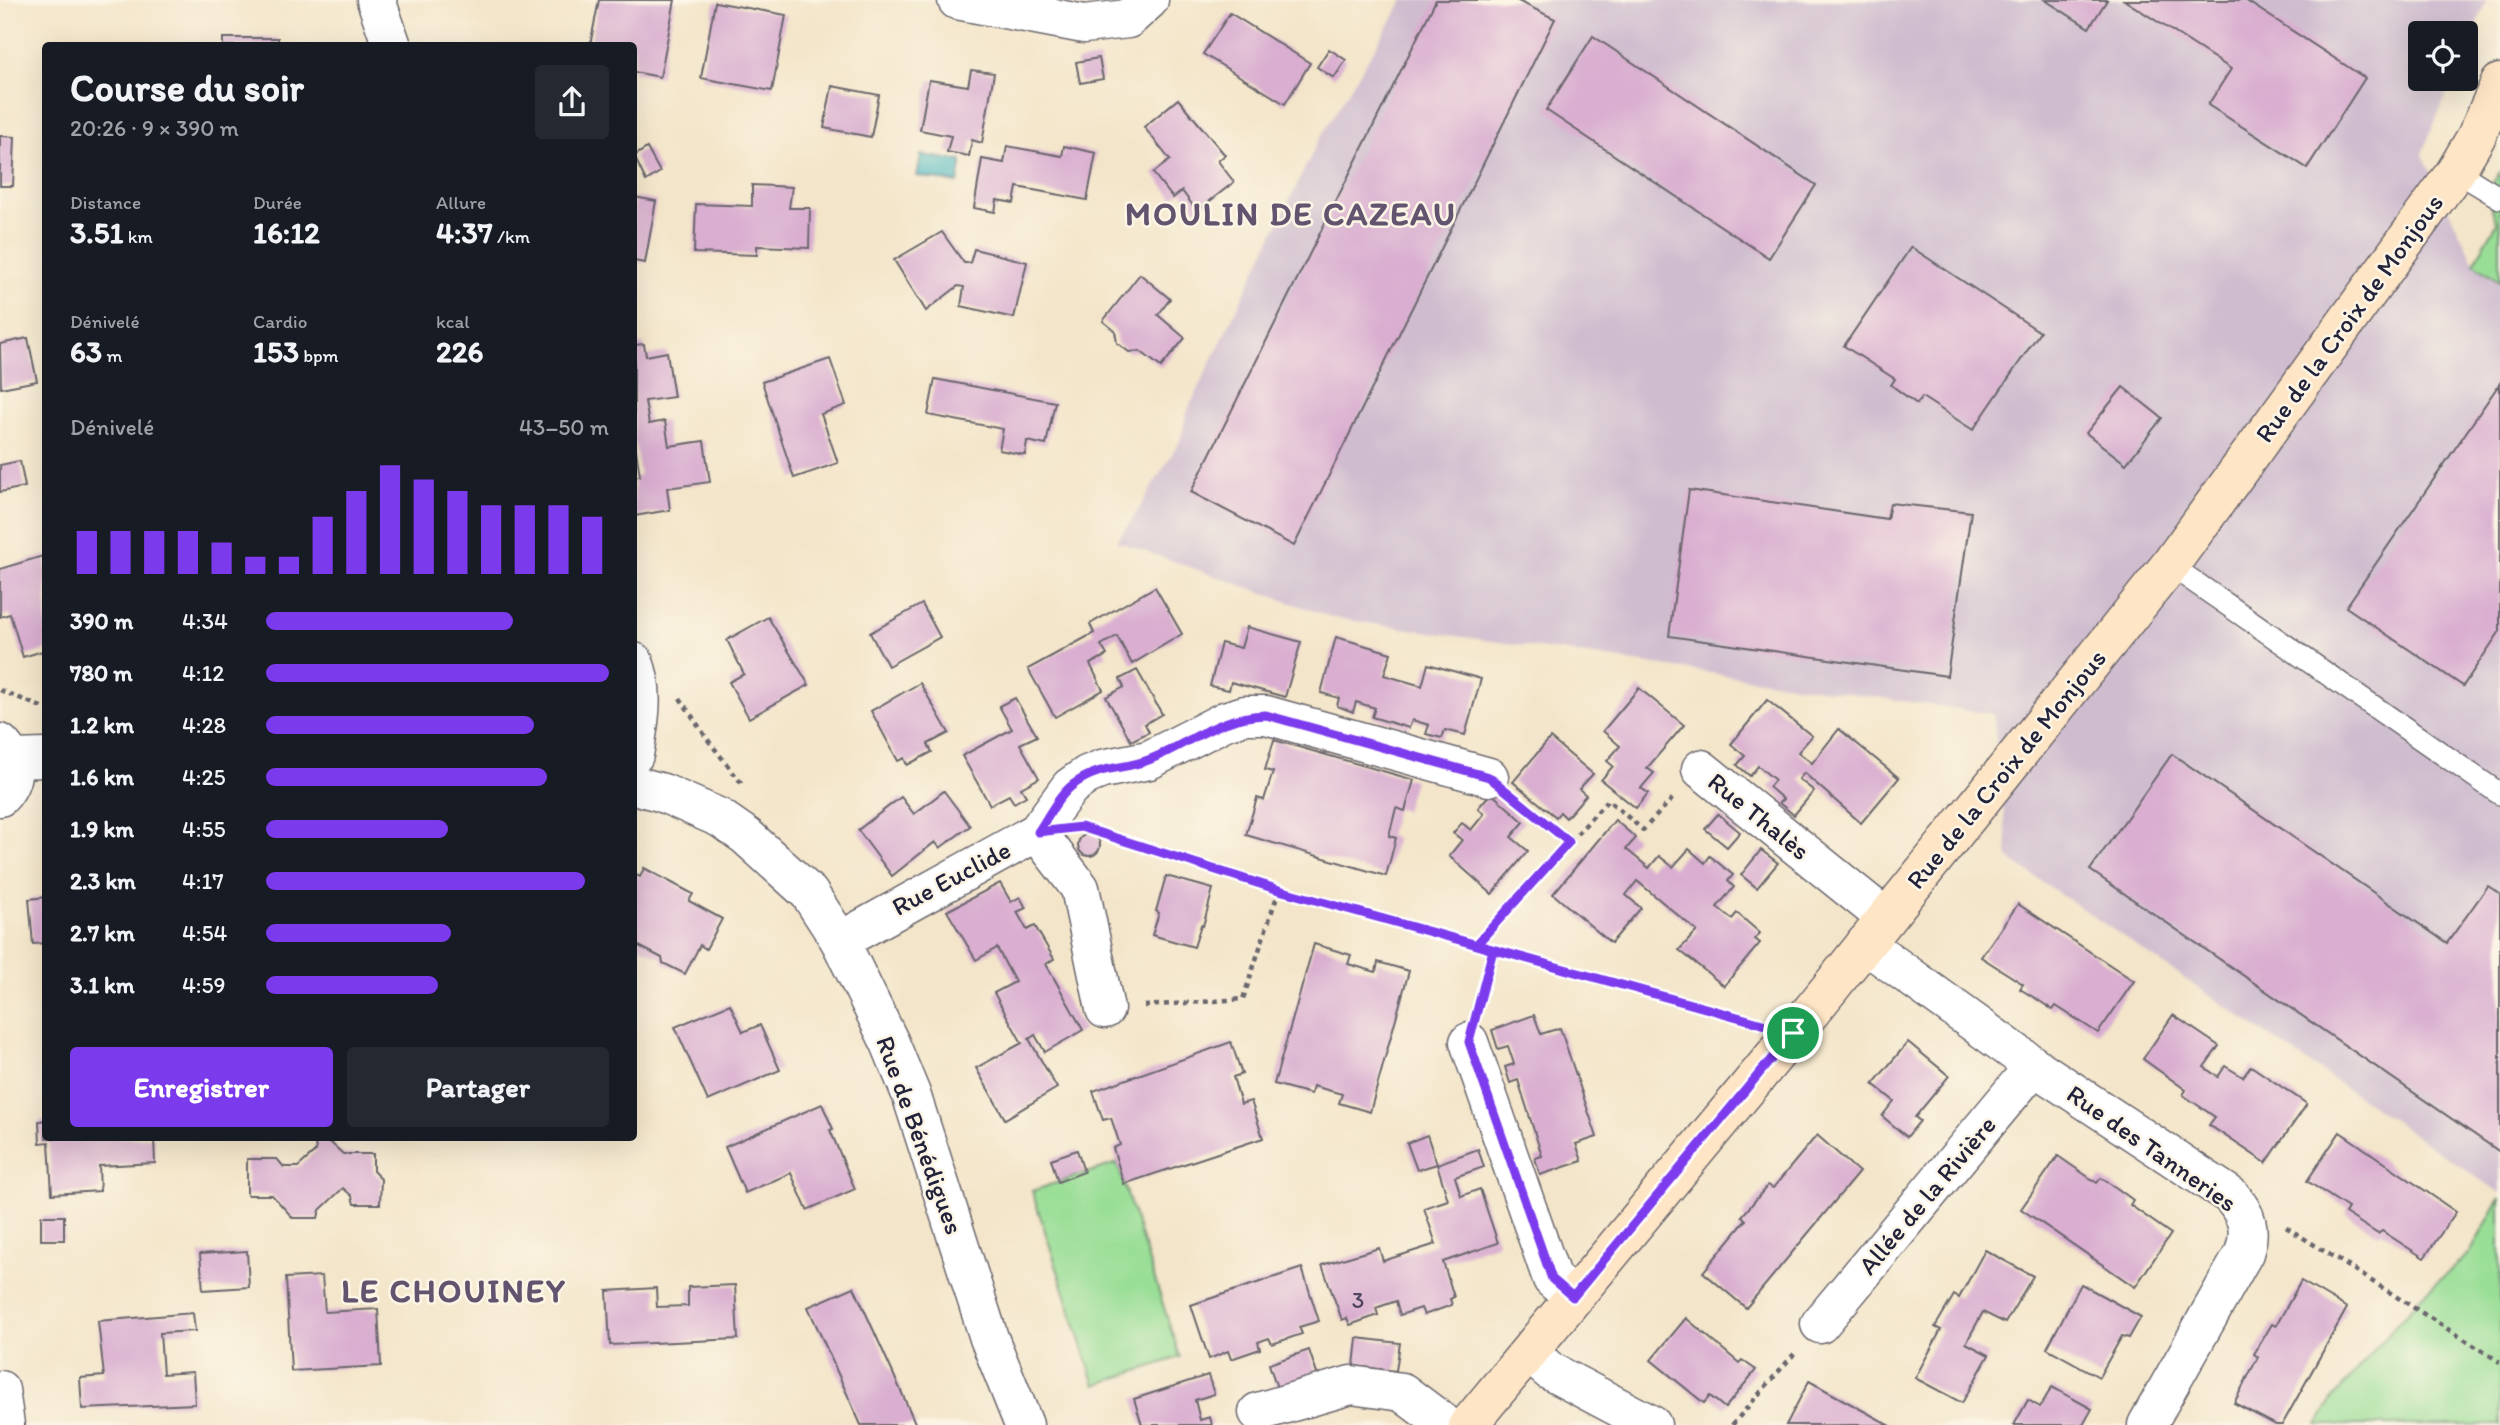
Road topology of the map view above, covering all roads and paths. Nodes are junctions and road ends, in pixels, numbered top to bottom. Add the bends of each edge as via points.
1 (376, 0) edge
2 (957, 0) edge
3 (1149, 0) edge
4 (391, 42) edge
5 (2500, 83) edge
6 (2456, 171) junction
7 (2500, 198) edge
8 (2170, 565) junction
9 (637, 670) edge
10 (0, 690) edge
11 (678, 693) dead end
12 (42, 707) edge
13 (637, 735) edge
14 (19, 753) edge
15 (1702, 769) joint
16 (1489, 777) joint
17 (637, 786) edge
18 (749, 793) dead end
19 (2500, 794) edge
20 (0, 797) edge
21 (1038, 832) junction
22 (1569, 842) junction
23 (1279, 890) junction
24 (1876, 931) junction
25 (840, 941) junction
26 (1476, 945) junction
27 (1493, 950) junction
28 (1105, 1009) joint
29 (1793, 1033) junction
30 (1469, 1042) joint
31 (2034, 1066) junction
32 (2248, 1221) junction
33 (1573, 1297) junction
34 (1821, 1324) joint
35 (1528, 1353) junction
36 (2500, 1362) edge
37 (0, 1390) edge
38 (1258, 1412) dead end
39 (5, 1425) edge
40 (1024, 1425) edge
41 (1446, 1425) edge
42 (1468, 1425) edge
43 (1652, 1425) edge
44 (1732, 1425) edge
45 (2147, 1425) edge

1 - 4 street
2 - 3 street via 1084,24 1128,19
5 - 6 main road, Rue de la Croix de Monjous
6 - 7 lane
6 - 8 main road, Rue de la Croix de Monjous
8 - 19 lane
8 - 24 main road, Rue de la Croix de Monjous
9 - 13 street via 641,709
10 - 12 path
11 - 18 path
14 - 20 street via 13,778
15 - 22 path, Rue Thalès via 1643,831 1608,800
15 - 24 street, Rue Thalès
16 - 21 street, Rue Euclide via 1266,715 1245,715 1149,760 1087,775 1070,787
16 - 22 path
17 - 25 street, Rue de Bénédigues via 720,818 746,836 809,893
21 - 23 path via 1081,827
21 - 25 street, Rue Euclide
21 - 28 street via 1080,888
22 - 26 path
23 - 26 path
23 - 28 path via 1243,999
24 - 29 main road, Rue de la Croix de Monjous
24 - 31 street, Rue des Tanneries
25 - 40 street, Rue de Bénédigues via 911,1094 989,1338
26 - 27 path
27 - 29 path
27 - 30 path
29 - 33 main road, Rue de la Croix de Monjous
30 - 33 street via 1552,1279
31 - 32 street, Rue des Tanneries via 2231,1196
31 - 34 street, Allée de la Rivière
32 - 36 path via 2265,1214
32 - 45 street, Rue des Tanneries via 2244,1253
33 - 35 main road, Rue de la Croix de Monjous
34 - 44 path
35 - 42 main road, Rue de la Croix de Monjous
35 - 43 street via 1550,1371
37 - 39 street
38 - 41 street via 1351,1385 1402,1392

